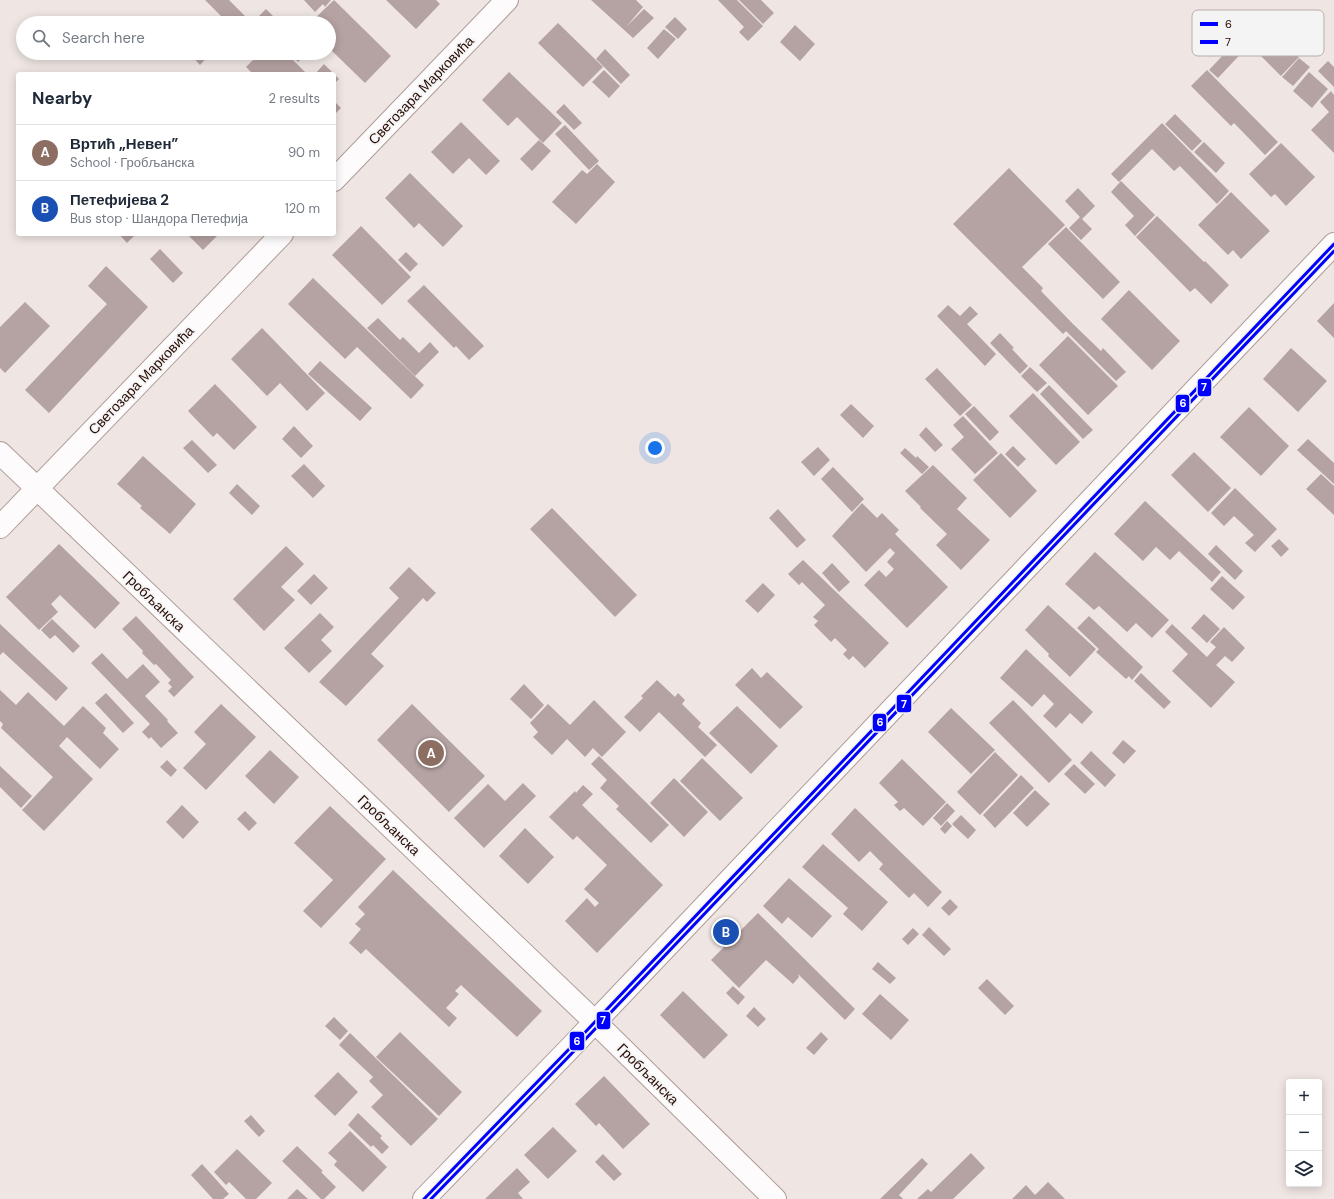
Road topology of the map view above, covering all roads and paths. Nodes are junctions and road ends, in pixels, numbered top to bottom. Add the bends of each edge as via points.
1 (508, 0) edge
2 (336, 178) edge
3 (280, 236) edge
4 (1334, 244) edge
5 (0, 453) edge
6 (37, 488) junction
7 (0, 527) edge
8 (595, 1022) junction
9 (424, 1199) edge
10 (775, 1199) edge

1 - 2 street, Светозара Марковића
3 - 6 street, Светозара Марковића
4 - 8 street
5 - 6 street, Гробљанска
6 - 7 street, Светозара Марковића
6 - 8 street, Гробљанска
8 - 9 street
8 - 10 street, Гробљанска

